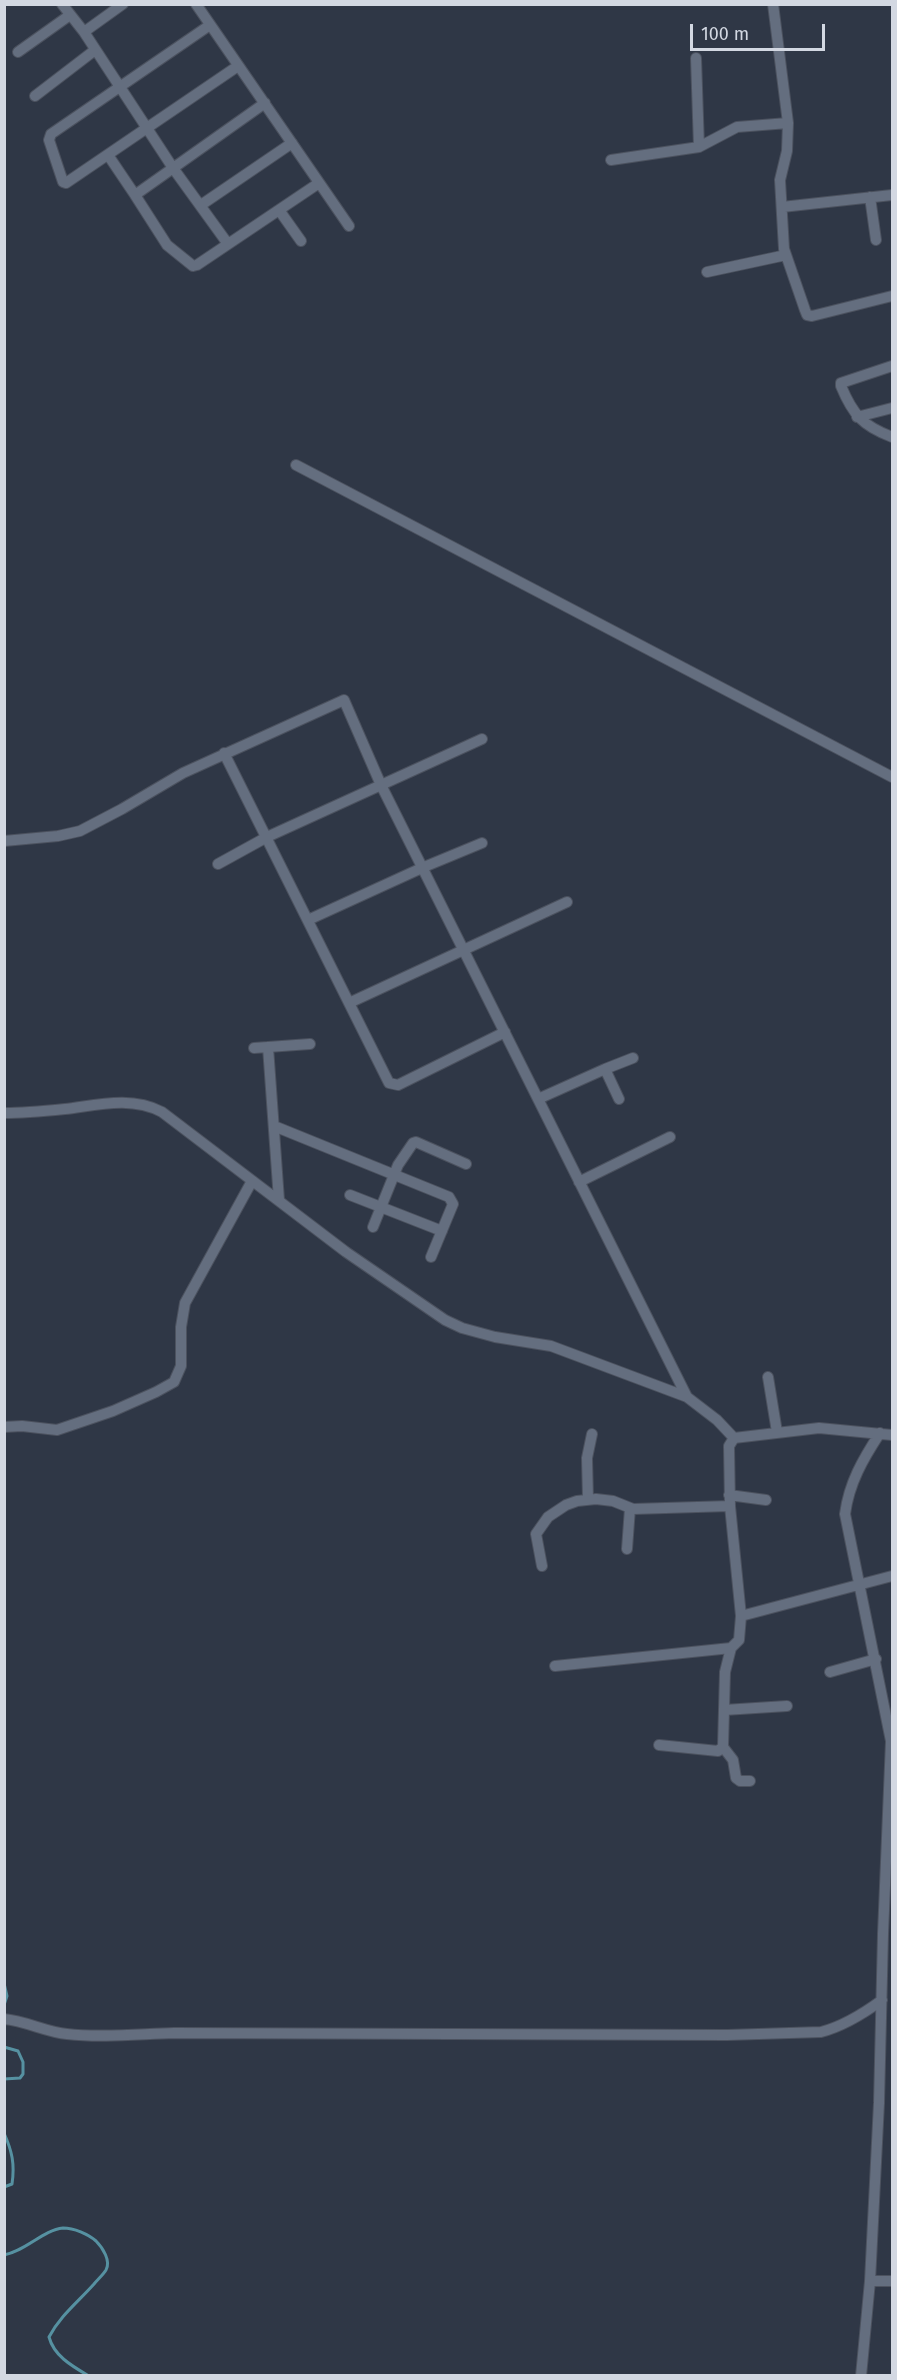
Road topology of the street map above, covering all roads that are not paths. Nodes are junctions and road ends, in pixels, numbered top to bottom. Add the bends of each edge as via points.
1 (62, 4) edge
2 (123, 4) edge
3 (196, 4) edge
4 (772, 4) edge
5 (70, 15) junction
6 (210, 25) junction
7 (84, 32) junction
8 (95, 50) junction
9 (18, 52) dead end
10 (696, 58) dead end
11 (238, 66) junction
12 (119, 86) junction
13 (36, 96) dead end
14 (265, 103) junction
15 (788, 123) junction
16 (147, 128) junction
17 (292, 143) junction
18 (699, 147) junction
19 (108, 155) junction
20 (611, 160) dead end
21 (173, 168) junction
22 (319, 183) junction
23 (135, 195) junction
24 (892, 195) edge
25 (870, 197) junction
26 (201, 205) junction
27 (782, 207) junction
28 (279, 210) junction
29 (349, 226) dead end
30 (876, 240) dead end
31 (301, 241) dead end
32 (228, 244) junction
33 (786, 255) junction
34 (707, 272) dead end
35 (892, 296) edge
36 (892, 366) edge
37 (892, 408) edge
38 (857, 417) junction
39 (892, 437) edge
40 (296, 465) dead end
41 (482, 739) dead end
42 (224, 753) junction
43 (892, 777) edge
44 (381, 784) junction
45 (267, 837) junction
46 (4, 841) edge
47 (482, 843) dead end
48 (218, 864) dead end
49 (424, 867) junction
50 (567, 902) dead end
51 (308, 920) junction
52 (465, 950) junction
53 (349, 1004) junction
54 (505, 1032) junction
55 (310, 1044) dead end
56 (268, 1047) junction
57 (254, 1048) dead end
58 (633, 1058) dead end
59 (605, 1069) junction
60 (538, 1099) junction
61 (619, 1099) dead end
62 (4, 1113) edge
63 (274, 1126) junction
64 (670, 1137) dead end
65 (466, 1164) dead end
66 (393, 1175) junction
67 (252, 1180) junction
68 (579, 1182) junction
69 (350, 1195) dead end
70 (279, 1200) junction
71 (380, 1207) junction
72 (372, 1227) dead end
73 (442, 1232) junction
74 (431, 1257) dead end
75 (768, 1377) dead end
76 (687, 1397) junction
77 (4, 1427) edge
78 (777, 1432) junction
79 (880, 1433) junction
80 (592, 1434) dead end
81 (892, 1435) edge
82 (734, 1438) junction
83 (588, 1499) junction
84 (730, 1500) junction
85 (766, 1500) dead end
86 (630, 1508) junction
87 (627, 1549) dead end
88 (542, 1566) dead end
89 (892, 1576) edge
90 (860, 1585) junction
91 (741, 1616) junction
92 (731, 1648) junction
93 (876, 1659) junction
94 (555, 1666) dead end
95 (830, 1672) dead end
96 (787, 1706) dead end
97 (724, 1710) junction
98 (659, 1745) dead end
99 (723, 1748) junction
100 (750, 1781) dead end
101 (882, 2000) junction
102 (8, 2020) edge
103 (870, 2281) junction
104 (892, 2281) edge
105 (861, 2376) edge

1 - 5 street
2 - 7 street
3 - 6 street
4 - 15 street
5 - 7 street
5 - 9 street
6 - 11 street
6 - 12 street
7 - 8 street
8 - 12 street
8 - 13 street
10 - 18 street
11 - 14 street
11 - 16 street
12 - 16 street
12 - 19 street via 56,129 49,140 64,184
14 - 17 street
14 - 21 street
15 - 18 street via 737,127
15 - 27 street via 780,180
16 - 19 street
16 - 21 street
17 - 22 street
17 - 26 street
18 - 20 street
19 - 23 street
21 - 23 street
21 - 26 street
22 - 28 street
22 - 29 street
23 - 32 street via 166,245 193,266
24 - 25 street
25 - 27 street
25 - 30 street
26 - 32 street
27 - 33 street
28 - 31 street
28 - 32 street
33 - 34 street
33 - 35 street via 807,315
36 - 38 street via 841,383
37 - 38 street
38 - 39 street via 870,428
40 - 43 street
41 - 44 street
42 - 44 street via 344,700
42 - 45 street
42 - 46 street via 80,831
44 - 45 street
44 - 49 street
45 - 48 street
45 - 51 street
47 - 49 street
49 - 51 street
49 - 52 street
50 - 52 street
51 - 53 street
52 - 53 street
52 - 54 street
53 - 54 street via 393,1085
54 - 60 street
55 - 56 street
56 - 57 street
56 - 63 street
58 - 59 street
59 - 60 street
59 - 61 street
60 - 68 street
62 - 67 street via 117,1103 149,1105
63 - 66 street
63 - 70 street
64 - 68 street
65 - 66 street via 416,1143 404,1154
66 - 71 street
66 - 73 street via 449,1197 453,1204
67 - 70 street
67 - 77 street via 185,1304 181,1366 174,1382 113,1411 57,1430
68 - 76 street
69 - 71 street
70 - 76 street via 386,1281 454,1324 495,1337 551,1346
71 - 72 street
71 - 73 street
73 - 74 street
75 - 78 street
76 - 82 street
78 - 79 street via 819,1428
78 - 82 street
79 - 81 street
79 - 90 street via 858,1466 847,1502 847,1527
80 - 83 street via 587,1458
82 - 84 street via 729,1446
83 - 86 street via 613,1501
83 - 88 street via 566,1505 548,1517 537,1531
84 - 85 street
84 - 86 street
84 - 91 street
86 - 87 street
89 - 90 street
90 - 91 street
90 - 93 street
91 - 92 street via 739,1640
92 - 94 street
92 - 97 street via 725,1672
93 - 95 street
93 - 101 street via 891,1741
96 - 97 street
97 - 99 street
98 - 99 street via 718,1751
99 - 100 street via 733,1760 736,1778
101 - 102 street via 829,2030 727,2035 89,2035 66,2034
101 - 103 street
103 - 104 street
103 - 105 street

